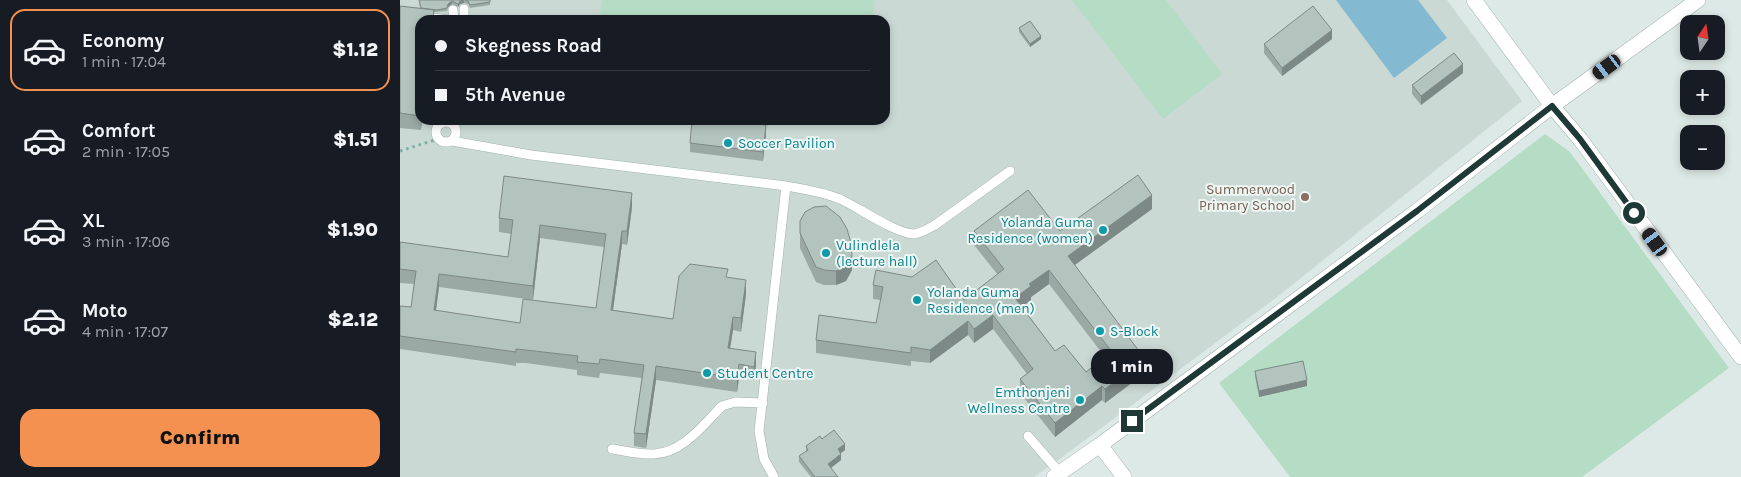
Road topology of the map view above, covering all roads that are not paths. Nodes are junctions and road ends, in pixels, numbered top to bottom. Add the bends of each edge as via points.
1 (1474, 0) edge
2 (1698, 0) edge
3 (464, 9) dead end
4 (464, 15) edge
5 (1552, 106) junction
6 (440, 125) edge
7 (451, 125) edge
8 (452, 141) junction
9 (1010, 171) dead end
10 (786, 186) junction
11 (1741, 358) edge
12 (763, 403) junction
13 (1028, 436) dead end
14 (1100, 445) junction
15 (612, 449) dead end
16 (1057, 475) edge
17 (774, 477) edge
18 (1124, 477) edge

1 - 5 street
2 - 5 street
3 - 4 lane
5 - 11 street via 1580,139
5 - 14 street via 1417,211
6 - 8 lane via 436,130 438,139
7 - 8 lane via 456,132
8 - 10 lane via 531,155
9 - 10 lane via 935,225 914,234 823,193
10 - 12 lane
12 - 15 lane via 722,406 683,444 666,452 646,454
12 - 17 lane via 760,446
13 - 16 lane
14 - 16 street
14 - 18 street

